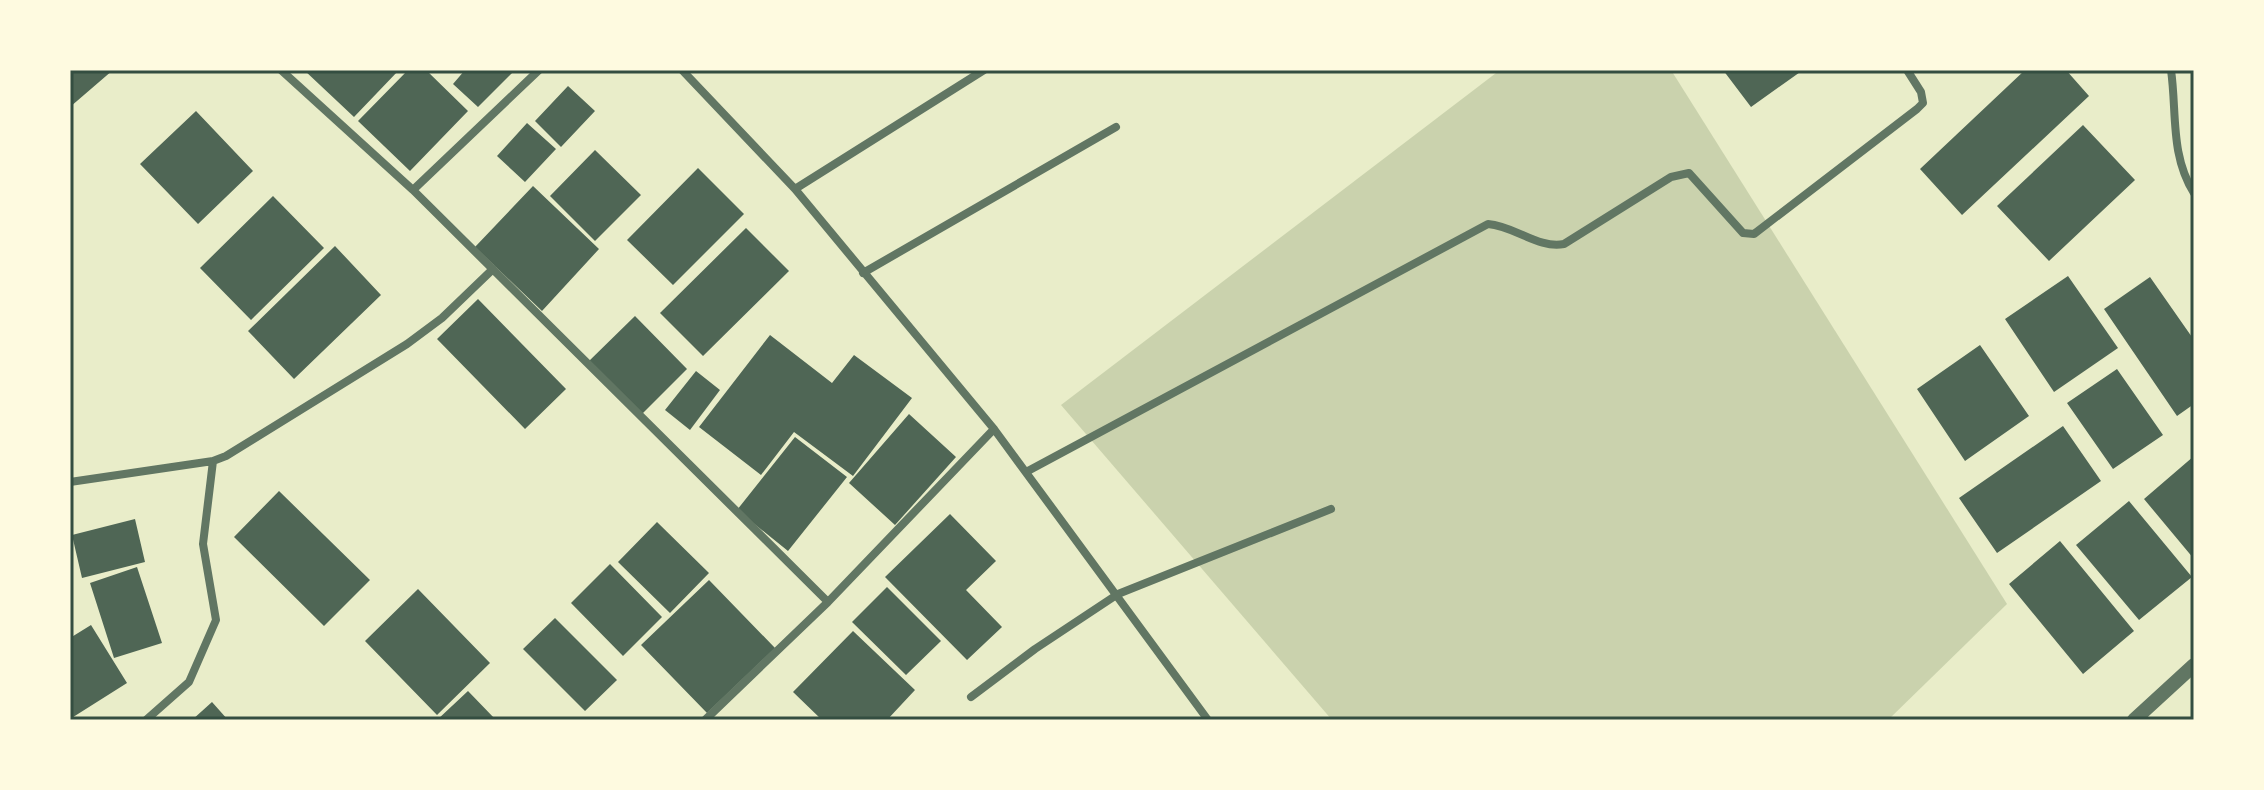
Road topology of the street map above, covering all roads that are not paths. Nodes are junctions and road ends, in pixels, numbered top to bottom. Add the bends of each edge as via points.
1 (281, 70) edge
2 (539, 70) edge
3 (682, 70) edge
4 (984, 70) edge
5 (1907, 70) edge
6 (2171, 70) edge
7 (1116, 127) dead end
8 (795, 189) junction
9 (413, 190) junction
10 (2194, 193) edge
11 (493, 269) junction
12 (863, 273) junction
13 (994, 429) junction
14 (213, 461) junction
15 (1026, 472) junction
16 (70, 482) edge
17 (1331, 509) dead end
18 (1118, 594) junction
19 (828, 602) junction
20 (2194, 665) edge
21 (971, 697) dead end
22 (146, 720) edge
23 (705, 720) edge
24 (1208, 720) edge
25 (2134, 720) edge

1 - 9 street
2 - 9 street
3 - 8 street
4 - 8 street
5 - 15 street via 1923,103 1754,234 1743,233 1689,173 1671,177 1564,244 1551,247 1504,225 1488,224
6 - 10 street via 2175,137 2182,174
7 - 12 street
8 - 12 street
9 - 11 street
11 - 14 street via 407,344
11 - 19 street
12 - 13 street
13 - 15 street
13 - 19 street
14 - 16 street
14 - 22 street via 203,544 216,620 189,682
15 - 18 street
17 - 18 street
18 - 21 street
18 - 24 street
19 - 23 street
20 - 25 street

